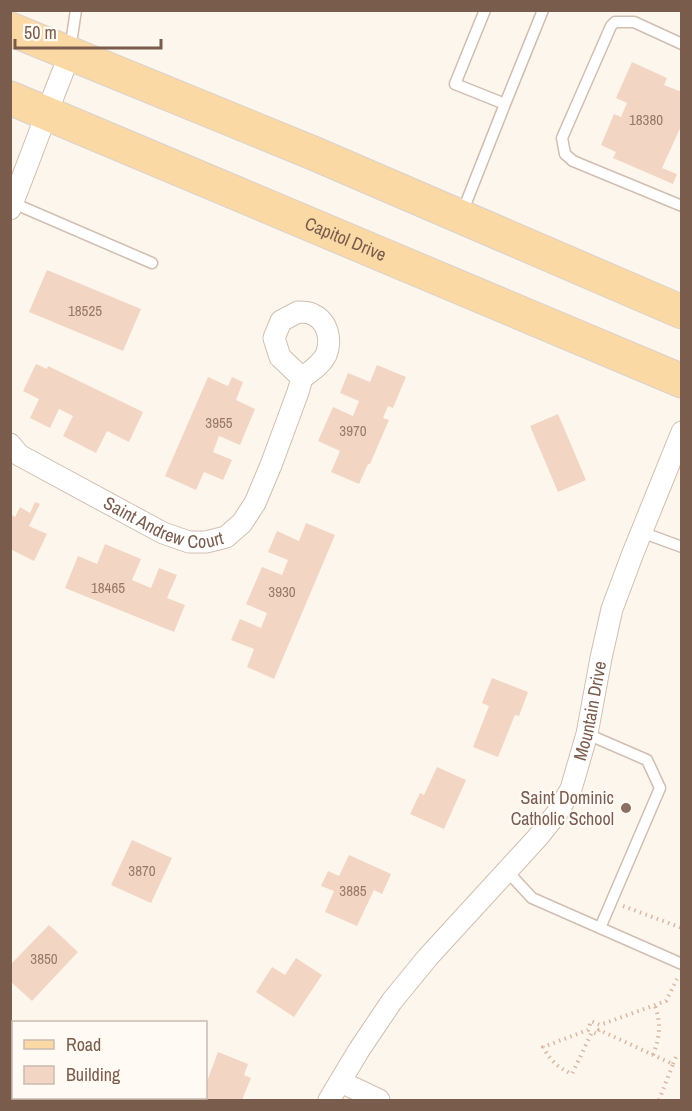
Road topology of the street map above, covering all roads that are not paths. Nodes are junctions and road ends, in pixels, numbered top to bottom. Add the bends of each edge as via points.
1 (76, 10) edge
2 (485, 10) edge
3 (543, 10) edge
4 (10, 29) edge
5 (681, 44) edge
6 (70, 54) junction
7 (10, 98) edge
8 (505, 104) junction
9 (46, 112) junction
10 (12, 206) edge
11 (681, 206) edge
12 (460, 216) junction
13 (152, 263) dead end
14 (681, 312) edge
15 (302, 378) dead end
16 (681, 381) edge
17 (681, 432) edge
18 (10, 444) edge
19 (641, 532) junction
20 (681, 547) edge
21 (587, 734) junction
22 (507, 871) junction
23 (600, 928) junction
24 (681, 964) edge
25 (341, 1082) junction
26 (329, 1101) edge
27 (379, 1101) edge

1 - 6 lane
2 - 8 lane via 455,84
3 - 8 lane
4 - 6 main road
5 - 11 lane via 634,22 615,22 562,138 565,154 573,161
6 - 9 street
6 - 12 main road
7 - 9 main road, Capitol Drive
8 - 12 lane
9 - 10 street
9 - 16 main road, Capitol Drive
10 - 13 lane
12 - 14 main road
15 - 18 street, Saint Andrew Court via 255,503 242,523 226,537 207,542 189,542 163,532 19,455
17 - 19 street, Mountain Drive
19 - 20 lane
19 - 21 street, Mountain Drive via 612,609
21 - 22 street, Mountain Drive via 571,789 557,813
21 - 23 lane via 647,760 660,788
22 - 23 lane via 532,898
22 - 25 street, Mountain Drive via 392,1001
23 - 24 lane
25 - 26 street, Mountain Drive
25 - 27 street

